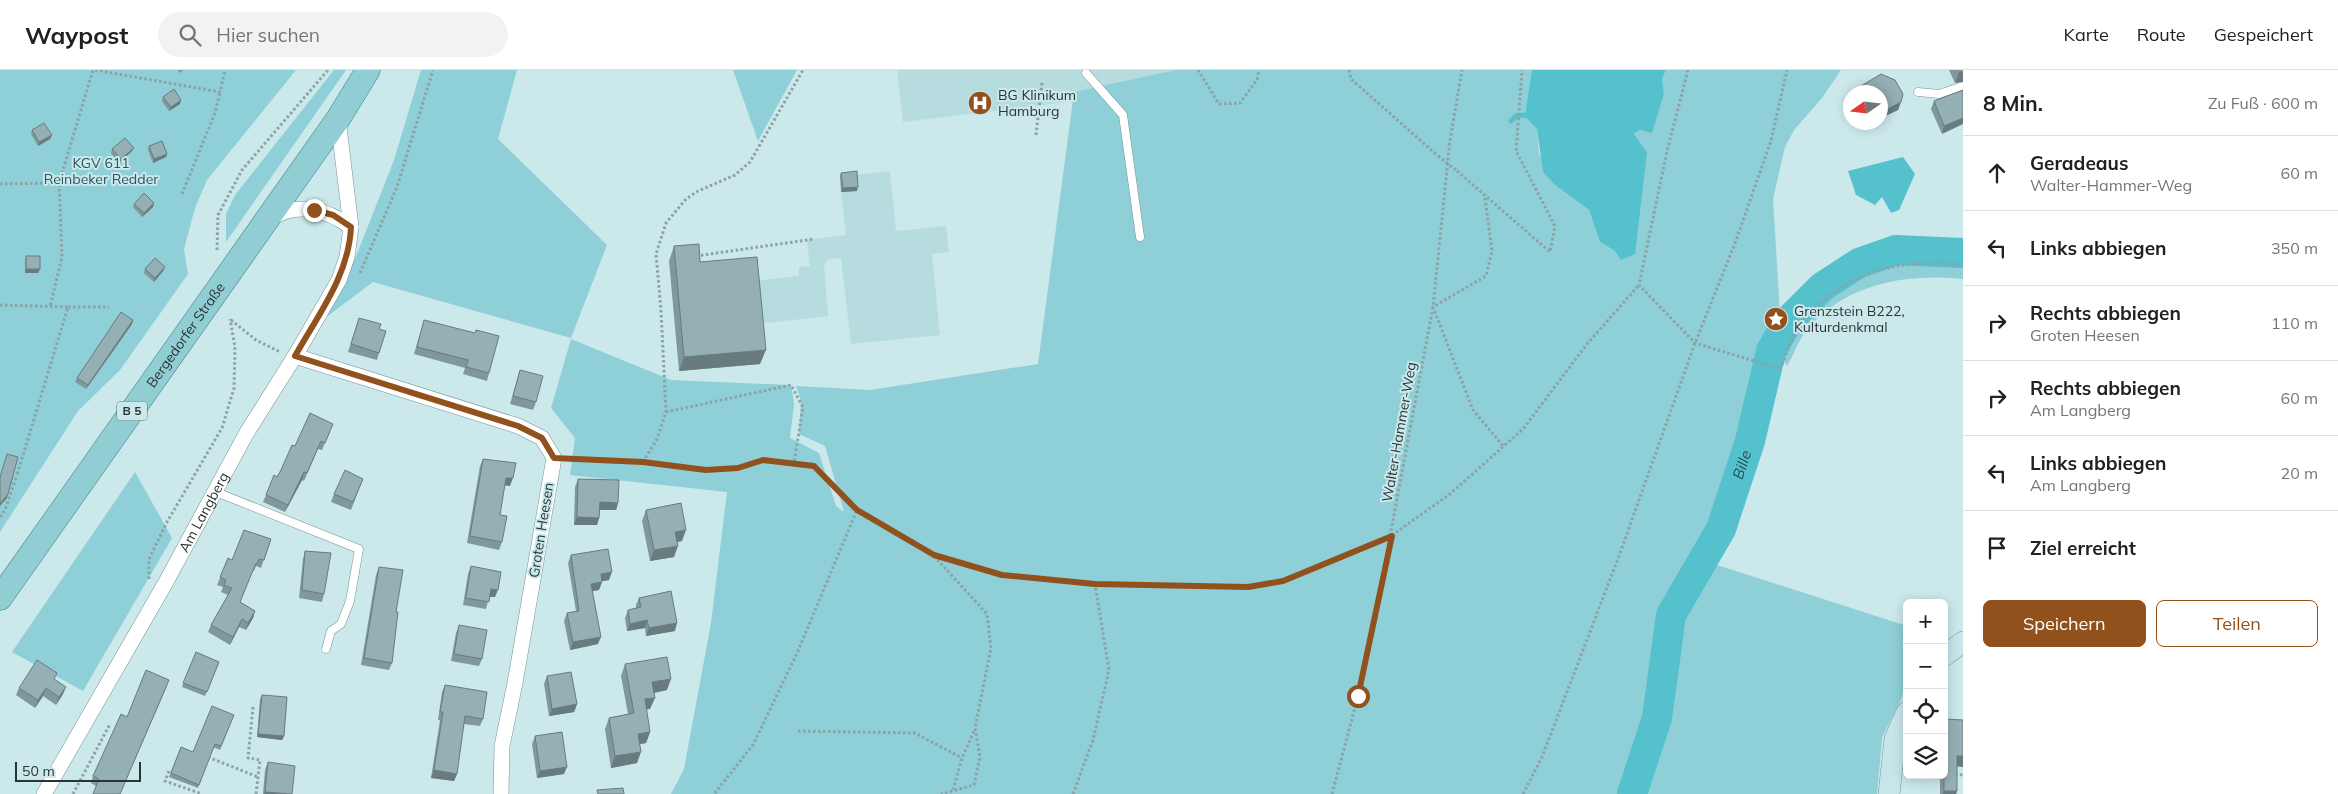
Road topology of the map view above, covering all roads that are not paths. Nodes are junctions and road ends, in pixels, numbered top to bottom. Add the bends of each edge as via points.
1 (368, 70) edge
2 (1086, 73) dead end
3 (1963, 86) edge
4 (1918, 92) dead end
5 (338, 119) junction
6 (264, 224) junction
7 (351, 227) junction
8 (1140, 237) dead end
9 (295, 356) junction
10 (216, 492) junction
11 (0, 598) edge
12 (1963, 642) edge
13 (326, 649) dead end
14 (1948, 653) edge
15 (1903, 720) edge
16 (44, 794) edge
17 (501, 794) edge
18 (1889, 794) edge

1 - 5 main road, Bergedorfer Straße / B 5
2 - 8 lane via 1123,115
3 - 4 lane via 1940,94
5 - 6 main road, Bergedorfer Straße / B 5
5 - 7 street, Am Langberg
6 - 7 street via 279,214 314,210 333,215
6 - 11 main road, Bergedorfer Straße / B 5
7 - 9 street, Am Langberg via 347,257 338,280
9 - 10 street, Am Langberg via 246,434
9 - 17 street, Groten Heesen via 518,426 542,438 554,458 502,746
10 - 13 lane via 359,549 350,601 341,624 331,631
10 - 16 street, Am Langberg
12 - 14 street
15 - 18 street via 1894,739

